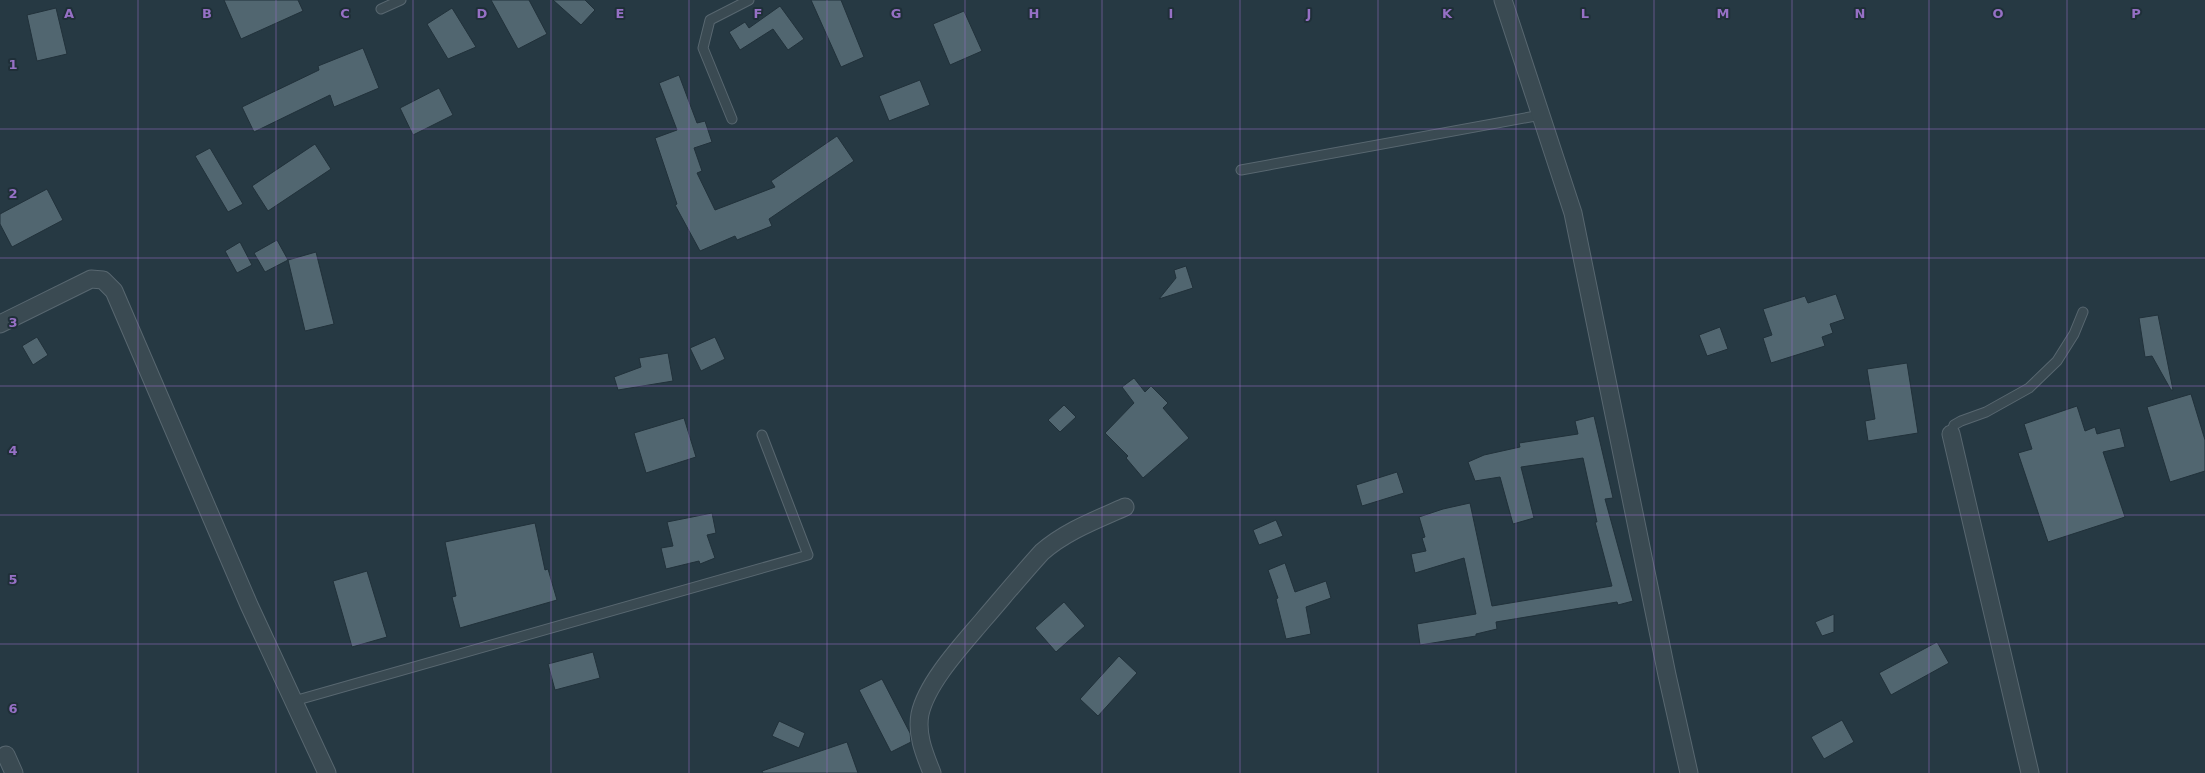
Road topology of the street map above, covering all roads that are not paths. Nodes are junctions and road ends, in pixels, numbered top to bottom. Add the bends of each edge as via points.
1 (401, 0) edge
2 (749, 0) edge
3 (1502, 1) edge
4 (380, 10) dead end
5 (1541, 115) junction
6 (732, 119) dead end
7 (1241, 170) dead end
8 (2083, 312) dead end
9 (0, 324) edge
10 (1952, 434) joint
11 (762, 435) dead end
12 (1125, 507) dead end
13 (294, 701) junction
14 (6, 755) dead end
15 (14, 773) edge
16 (327, 773) edge
17 (932, 773) edge
18 (1689, 773) edge
19 (2030, 773) edge

1 - 4 lane
2 - 6 lane via 710,20 703,48
3 - 5 street
5 - 7 lane
5 - 18 street via 1573,213
8 - 10 lane via 2074,334 2057,361 2029,388 1986,412 1961,420 1954,426
9 - 13 street via 84,281 102,280 114,291 249,605
10 - 19 street
11 - 13 lane via 808,555
12 - 17 street via 1066,535 1042,552 953,656 925,699 920,716 919,733
13 - 16 street
14 - 15 street

